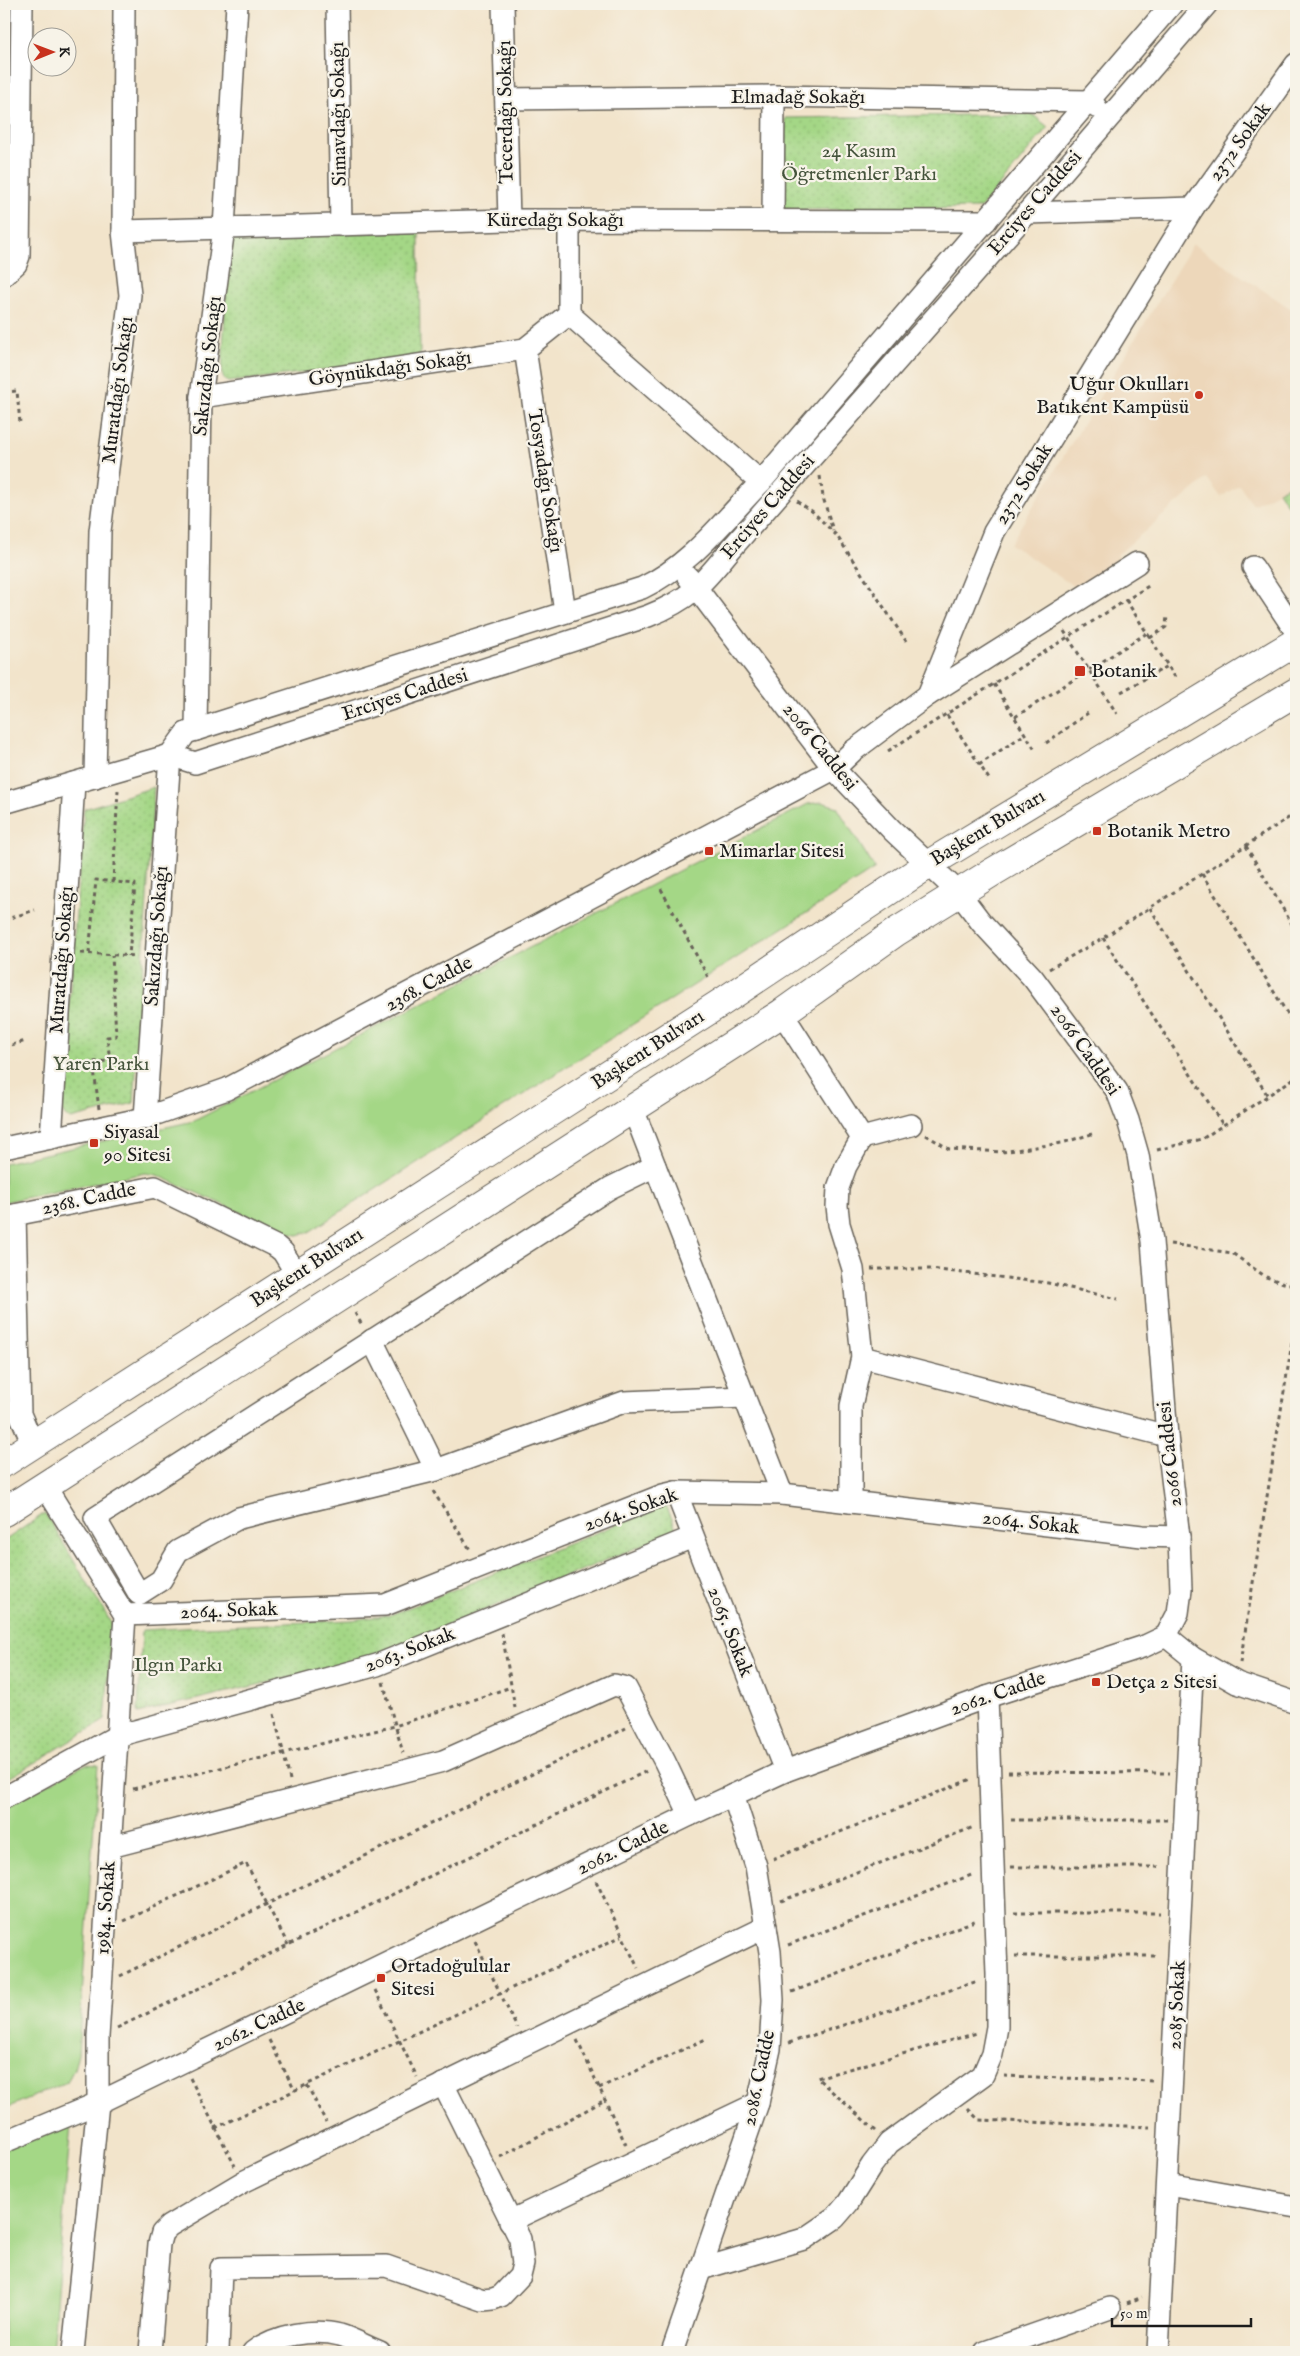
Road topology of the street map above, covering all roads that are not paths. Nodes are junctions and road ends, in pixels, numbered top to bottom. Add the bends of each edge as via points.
1 (22, 4) edge
2 (124, 4) edge
3 (237, 4) edge
4 (337, 4) edge
5 (503, 4) edge
6 (1172, 4) edge
7 (1207, 4) edge
8 (1296, 64) edge
9 (774, 96) junction
10 (506, 99) junction
11 (1090, 102) junction
12 (1109, 117) junction
13 (1193, 208) junction
14 (1027, 213) junction
15 (509, 220) junction
16 (569, 220) junction
17 (773, 220) junction
18 (986, 221) junction
19 (341, 225) junction
20 (224, 228) junction
21 (123, 231) junction
22 (7, 273) edge
23 (569, 314) junction
24 (525, 349) junction
25 (201, 397) junction
26 (761, 482) junction
27 (1137, 563) dead end
28 (680, 566) junction
29 (1253, 567) dead end
30 (697, 589) junction
31 (565, 612) junction
32 (1296, 632) edge
33 (1296, 642) edge
34 (1296, 692) edge
35 (928, 695) junction
36 (196, 730) junction
37 (170, 755) junction
38 (834, 769) junction
39 (95, 777) junction
40 (74, 783) junction
41 (4, 804) edge
42 (930, 864) junction
43 (960, 893) junction
44 (782, 1013) junction
45 (633, 1109) junction
46 (145, 1118) junction
47 (911, 1125) road end
48 (50, 1138) junction
49 (862, 1138) junction
50 (4, 1148) edge
51 (655, 1166) junction
52 (9, 1216) edge
53 (297, 1275) junction
54 (372, 1340) junction
55 (862, 1357) junction
56 (744, 1397) junction
57 (1166, 1436) junction
58 (33, 1444) junction
59 (4, 1463) edge
60 (429, 1472) junction
61 (45, 1486) junction
62 (676, 1492) junction
63 (782, 1494) junction
64 (851, 1502) junction
65 (4, 1512) edge
66 (693, 1537) junction
67 (1179, 1537) junction
68 (125, 1615) junction
69 (1166, 1636) junction
70 (1194, 1658) junction
71 (987, 1697) junction
72 (1296, 1703) edge
73 (117, 1736) junction
74 (785, 1771) junction
75 (733, 1796) junction
76 (4, 1798) edge
77 (690, 1815) junction
78 (110, 1846) junction
79 (764, 1918) junction
80 (434, 2089) junction
81 (98, 2102) junction
82 (758, 2103) junction
83 (4, 2142) edge
84 (1168, 2184) junction
85 (1296, 2207) edge
86 (510, 2221) junction
87 (701, 2269) junction
88 (1110, 2308) road end
89 (74, 2352) edge
90 (150, 2352) edge
91 (218, 2352) edge
92 (253, 2352) edge
93 (380, 2352) edge
94 (672, 2352) edge
95 (985, 2352) edge
96 (1158, 2352) edge

1 - 22 street via 20,256
2 - 21 street, Muratdağı Sokağı
3 - 20 street, Sakızdağı Sokağı
4 - 19 street, Simavdağı Sokağı
5 - 10 street, Tecerdağı Sokağı
6 - 11 street, Erciyes Caddesi
7 - 12 street, Erciyes Caddesi
8 - 13 street, 2372 Sokak
9 - 10 street, Elmadağ Sokağı
9 - 11 street, Elmadağ Sokağı
9 - 17 street
10 - 15 street, Tecerdağı Sokağı
11 - 12 street
11 - 18 street, Erciyes Caddesi
12 - 14 street, Erciyes Caddesi
13 - 14 street
13 - 35 street, 2372 Sokak via 994,532
14 - 30 street, Erciyes Caddesi
15 - 16 street, Küredağı Sokağı
15 - 19 street, Küredağı Sokağı
16 - 17 street, Küredağı Sokağı
16 - 23 street
17 - 18 street, Küredağı Sokağı
18 - 26 street, Erciyes Caddesi
19 - 20 street, Küredağı Sokağı
20 - 21 street, Küredağı Sokağı
20 - 25 street, Sakızdağı Sokağı
21 - 39 street, Muratdağı Sokağı via 130,296 100,530
23 - 24 street
23 - 26 street
24 - 25 street, Göynükdağı Sokağı
24 - 31 street, Tosyadağı Sokağı
25 - 36 street, Sakızdağı Sokağı
26 - 28 street, Erciyes Caddesi
27 - 35 street
28 - 30 street, 2066 Caddesi
28 - 31 street, Erciyes Caddesi via 642,588
29 - 32 street
30 - 37 street, Erciyes Caddesi via 671,607 648,616 195,763
30 - 38 street, 2066 Caddesi
31 - 36 street, Erciyes Caddesi
33 - 42 main road, Başkent Bulvarı
34 - 43 main road, Başkent Bulvarı
35 - 38 street
36 - 37 street, Erciyes Caddesi via 186,732
37 - 39 street
37 - 46 street, Sakızdağı Sokağı
38 - 42 street, 2066 Caddesi via 892,830
38 - 46 street, 2368. Cadde via 260,1073 202,1099
39 - 40 street
40 - 41 street
40 - 48 street, Muratdağı Sokağı
42 - 43 street, 2066 Caddesi
42 - 53 main road, Başkent Bulvarı
43 - 44 main road, Başkent Bulvarı via 896,932
43 - 57 street, 2066 Caddesi via 981,922 1034,978 1117,1091 1138,1155 1152,1241
44 - 45 main road, Başkent Bulvarı
44 - 49 street
45 - 51 street
45 - 61 main road, Başkent Bulvarı
46 - 48 street, 2368. Cadde
47 - 49 street
48 - 50 street, 2368. Cadde
49 - 55 street via 846,1166 838,1188 837,1206 853,1269
51 - 54 street via 610,1188
51 - 56 street
52 - 53 street, 2368. Cadde via 155,1187 277,1247
52 - 58 street via 20,1414
53 - 58 main road, Başkent Bulvarı
54 - 60 street
54 - 60 street via 95,1518 139,1594 161,1580 178,1551 239,1518
55 - 57 street
55 - 64 street via 851,1406
56 - 60 street via 624,1402
56 - 63 street
57 - 67 street, 2066 Caddesi
58 - 59 main road, Başkent Bulvarı
61 - 65 main road, Başkent Bulvarı
61 - 68 street
62 - 63 street, 2064. Sokak
62 - 66 street, 2065. Sokak
62 - 68 street, 2064. Sokak via 392,1603
63 - 64 street, 2064. Sokak
64 - 67 street, 2064. Sokak via 1142,1536
66 - 73 street, 2063. Sokak via 378,1665
66 - 74 street, 2065. Sokak
67 - 69 street, 2066 Caddesi via 1181,1590 1178,1612
68 - 73 street, 1984. Sokak
69 - 70 street
69 - 71 street, 2062. Cadde via 1145,1646
70 - 72 street via 1237,1683
70 - 84 street, 2085 Sokak
71 - 74 street, 2062. Cadde
71 - 87 street via 997,2027 992,2054 983,2075 889,2143 848,2203 819,2230 804,2239
73 - 76 street, 2063. Sokak
73 - 78 street, 1984. Sokak
74 - 75 street, 2062. Cadde
75 - 77 street, 2062. Cadde
75 - 79 street, 2086. Cadde via 756,1866
77 - 78 street via 626,1688 614,1685 443,1761
77 - 81 street, 2062. Cadde
78 - 81 street, 1984. Sokak via 98,2037
79 - 80 street via 647,1985
79 - 82 street, 2086. Cadde via 773,2000 770,2049
80 - 86 street via 483,2166
80 - 90 street via 243,2182 169,2226 162,2233 159,2244
81 - 83 street, 2062. Cadde
81 - 89 street, 1984. Sokak
82 - 86 street
82 - 87 street, 2086. Cadde
84 - 85 street
84 - 96 street, 2085 Sokak
86 - 91 street via 520,2239 524,2264 511,2288 493,2299 483,2300 386,2266 221,2268
87 - 94 street, 2086. Cadde
88 - 95 street
92 - 93 street via 279,2339 320,2333 340,2335

